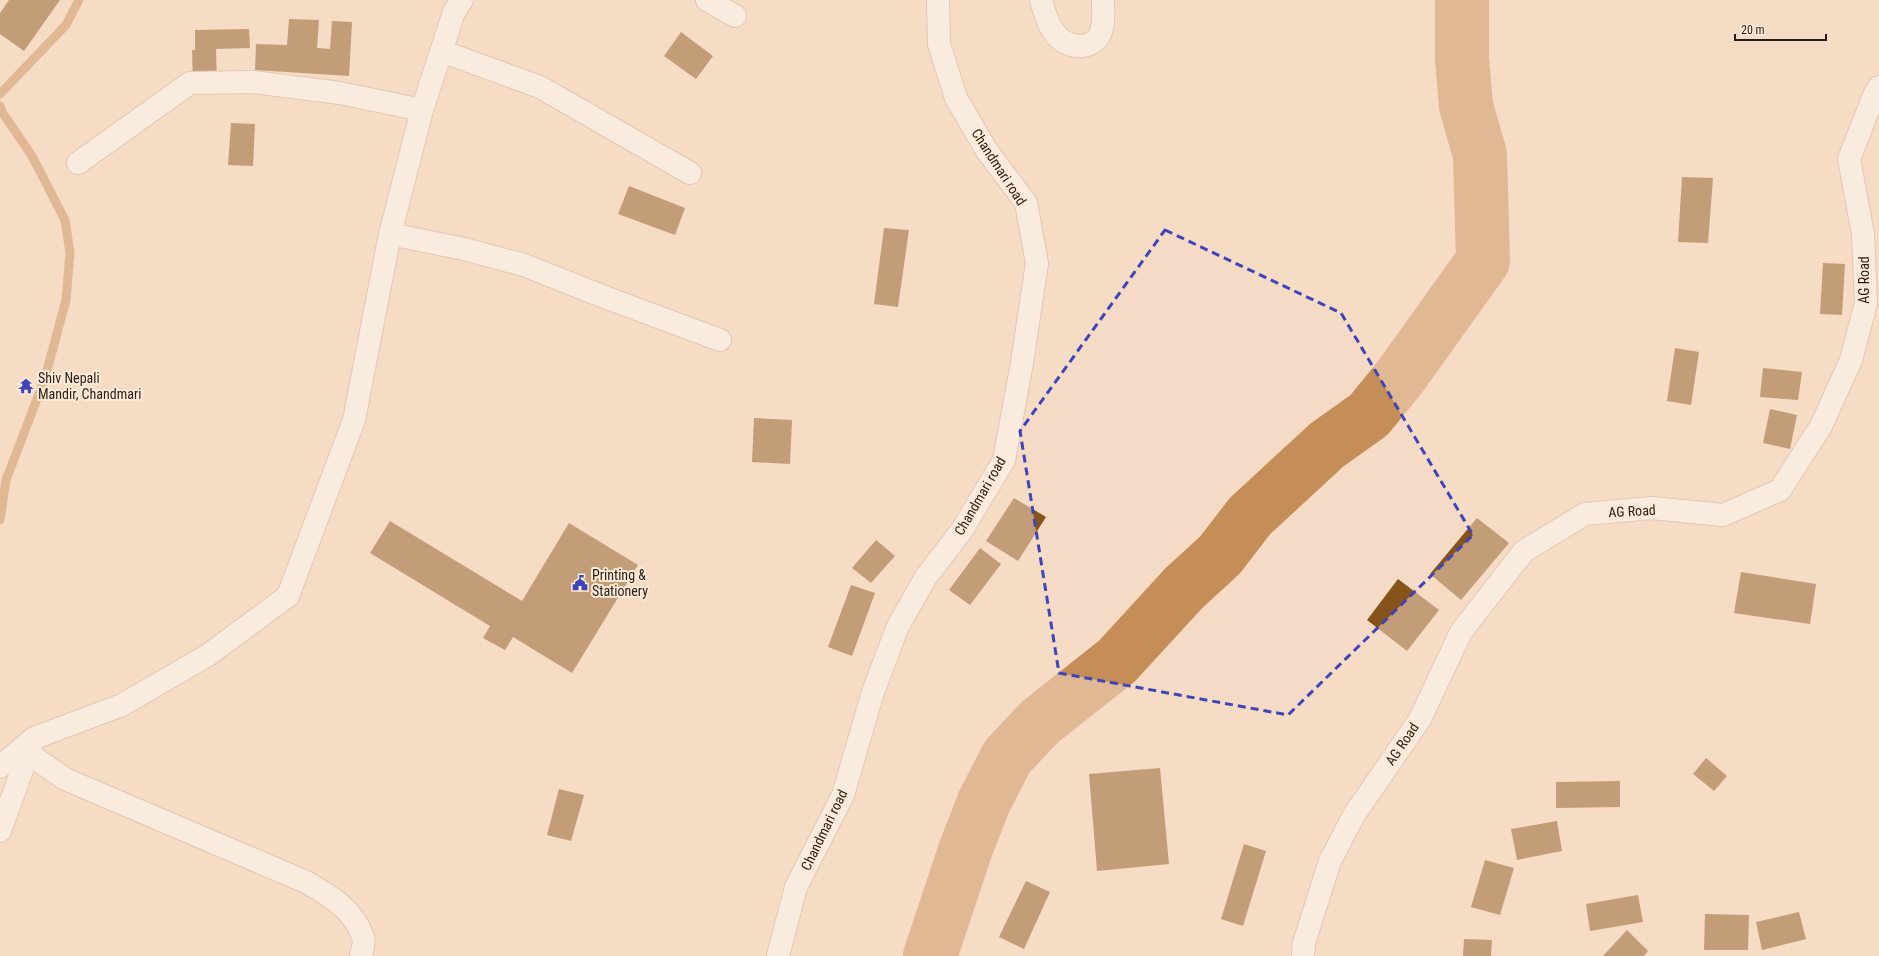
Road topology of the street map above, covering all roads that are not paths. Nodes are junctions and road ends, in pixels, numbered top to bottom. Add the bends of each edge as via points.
1 (462, 0) edge
2 (707, 0) edge
3 (938, 0) edge
4 (1040, 0) edge
5 (1103, 0) edge
6 (735, 16) dead end
7 (441, 52) junction
8 (1879, 87) edge
9 (422, 110) junction
10 (78, 163) dead end
11 (690, 173) dead end
12 (390, 234) junction
13 (720, 340) dead end
14 (31, 745) junction
15 (0, 767) edge
16 (0, 831) edge
17 (361, 956) edge
18 (778, 956) edge
19 (1303, 956) edge

1 - 7 street via 454,12
2 - 6 street
3 - 18 street, Chandmari road via 939,44 956,98 987,151 1026,203 1037,263 1022,363 1004,460 962,530 926,577 898,626 873,692 843,795 796,887
4 - 5 street via 1046,19 1058,38 1071,46 1087,46 1099,37
7 - 9 street
7 - 11 street via 540,87
8 - 19 street, AG Road via 1849,158 1863,234 1866,303 1851,360 1822,426 1780,490 1722,515 1652,508 1585,514 1524,551 1460,632 1420,719 1354,815 1330,861 1304,943
9 - 10 street via 340,93 253,82 190,83
9 - 12 street
12 - 13 street via 464,249 524,265
12 - 14 street via 354,420 288,596 208,655 122,705
14 - 15 street
14 - 16 street
14 - 17 street via 66,779 306,882 333,898 352,918 364,939

